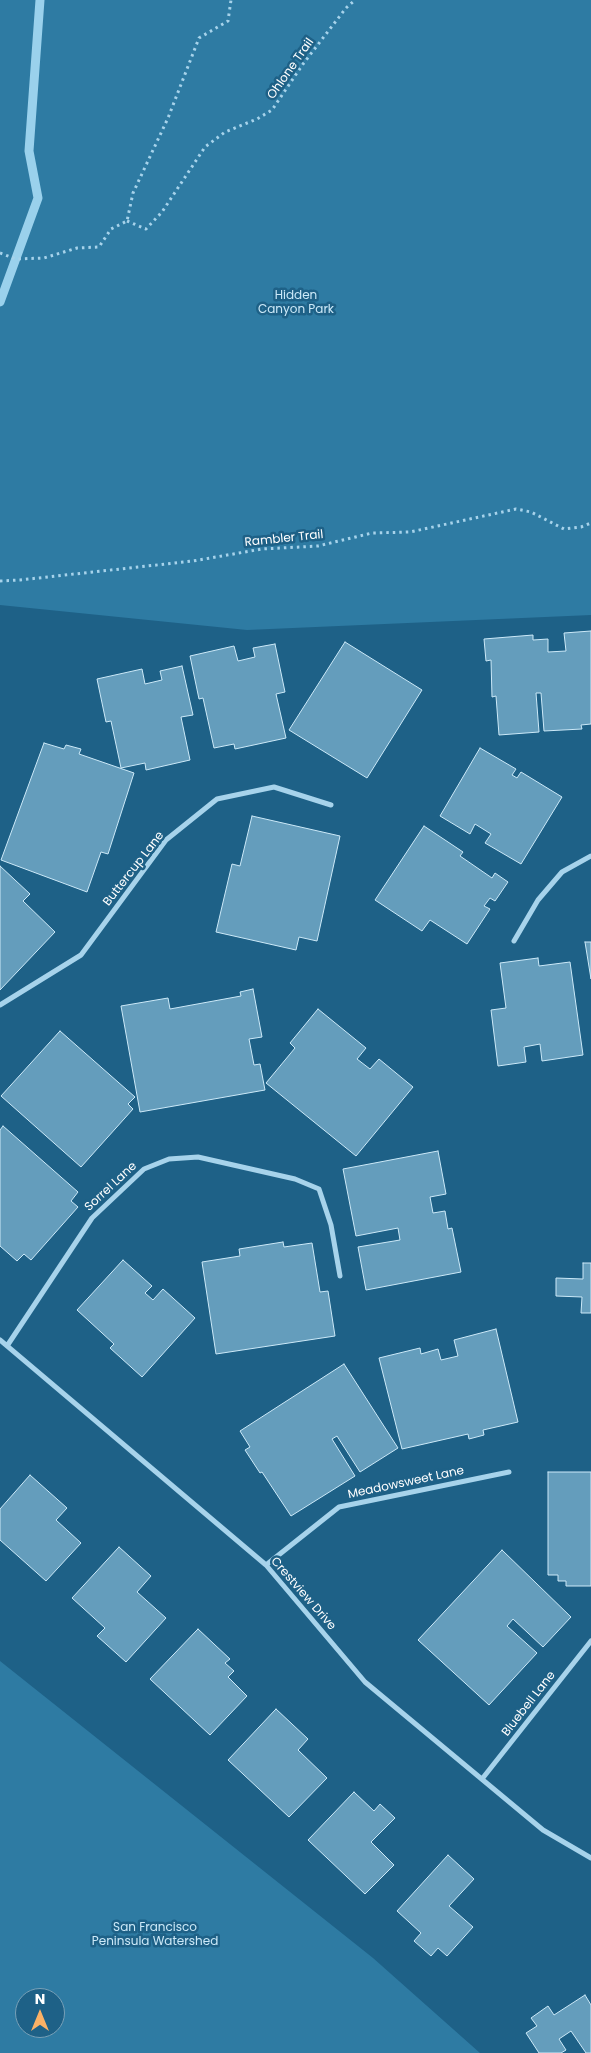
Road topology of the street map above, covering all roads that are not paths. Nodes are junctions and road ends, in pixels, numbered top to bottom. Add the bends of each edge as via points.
1 (331, 805) dead end
2 (591, 856) edge
3 (514, 941) dead end
4 (0, 1005) edge
5 (340, 1276) dead end
6 (0, 1340) edge
7 (8, 1346) junction
8 (510, 1472) dead end
9 (266, 1565) junction
10 (591, 1641) edge
11 (482, 1779) junction
12 (591, 1858) edge

1 - 4 street, Buttercup Lane via 274,787 217,799 166,840 81,955
2 - 3 street via 562,872 538,900
5 - 7 street, Sorrel Lane via 331,1225 320,1189 295,1179 198,1157 169,1159 144,1169 92,1218
6 - 7 street, Crestview Drive
7 - 9 street, Crestview Drive
8 - 9 street, Meadowsweet Lane via 339,1507
9 - 11 street, Crestview Drive via 365,1682
10 - 11 street, Bluebell Lane
11 - 12 street, Crestview Drive via 543,1830

